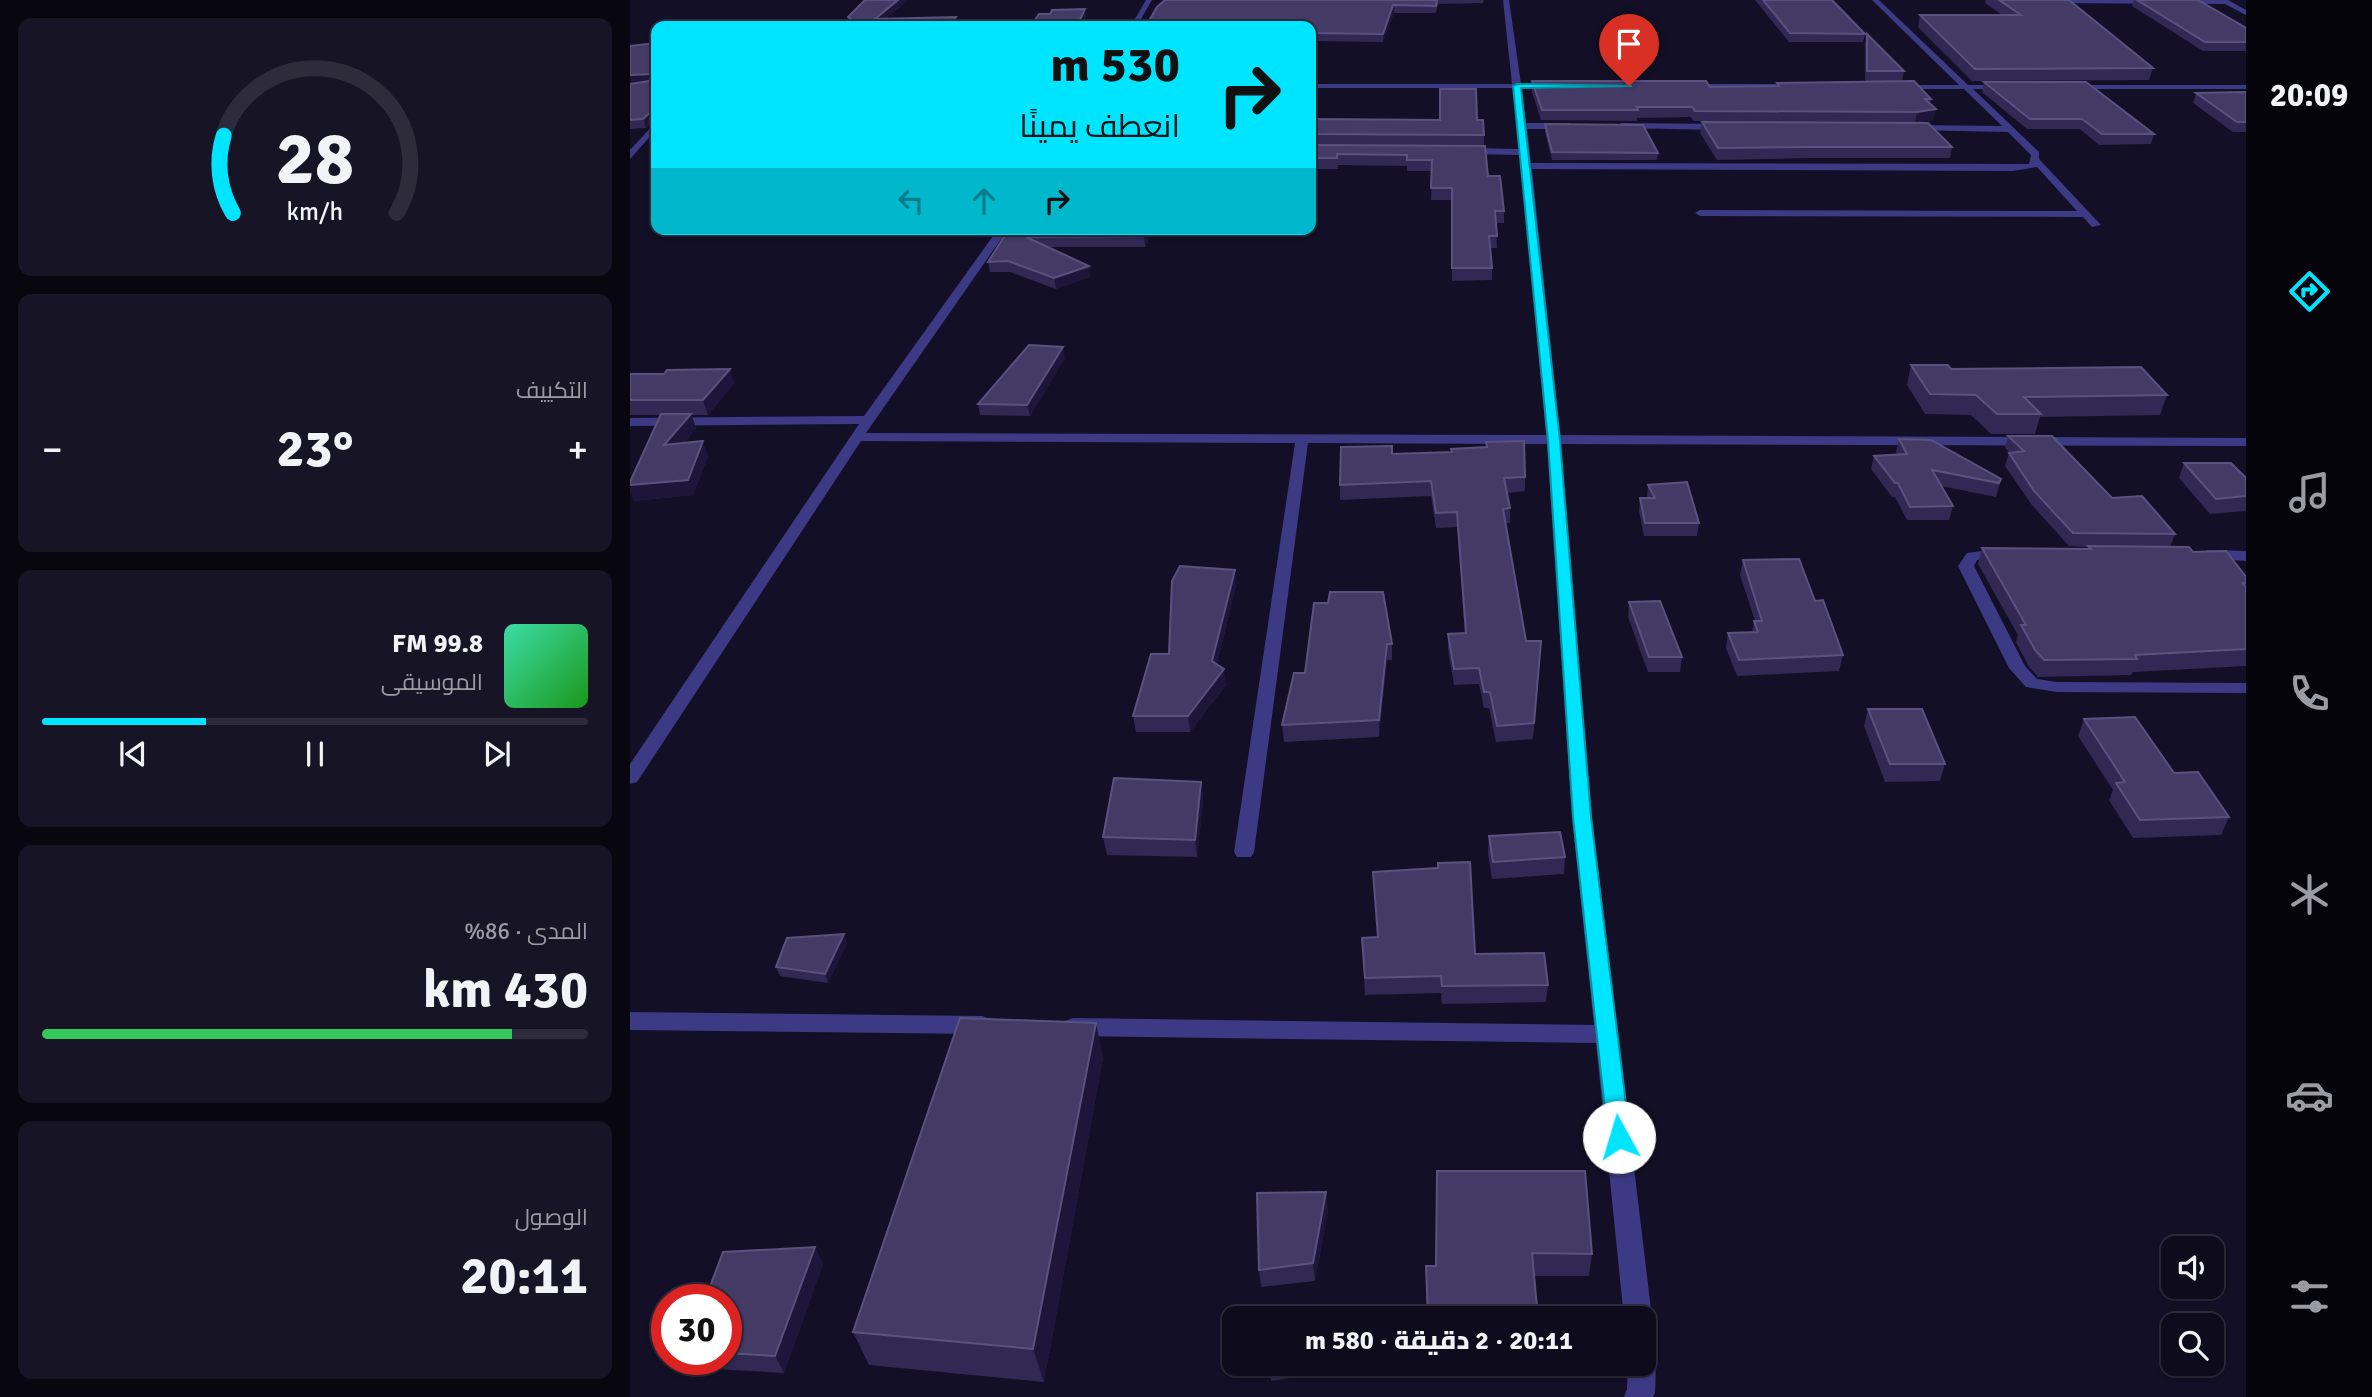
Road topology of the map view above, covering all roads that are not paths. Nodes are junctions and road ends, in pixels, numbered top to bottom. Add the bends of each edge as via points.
1 (1149, 0) edge
2 (1506, 0) edge
3 (1875, 0) edge
4 (2224, 1) edge
5 (2041, 2) edge
6 (2246, 13) edge
7 (1137, 21) edge
8 (1316, 86) edge
9 (1517, 86) junction
10 (1573, 86) edge
11 (1670, 86) edge
12 (1810, 86) edge
13 (1880, 87) edge
14 (1963, 87) junction
15 (2017, 87) edge
16 (2058, 87) edge
17 (2246, 87) edge
18 (1522, 126) junction
19 (1577, 126) edge
20 (1604, 126) edge
21 (1740, 127) edge
22 (1902, 128) edge
23 (2010, 129) junction
24 (651, 131) edge
25 (1458, 151) edge
26 (1525, 152) junction
27 (630, 156) edge
28 (2035, 160) junction
29 (1527, 166) junction
30 (1700, 213) dead end
31 (2085, 214) junction
32 (2096, 225) dead end
33 (998, 235) edge
34 (869, 419) junction
35 (630, 422) edge
36 (858, 437) junction
37 (1303, 439) junction
38 (1554, 441) junction
39 (2246, 442) edge
40 (2020, 553) edge
41 (2193, 555) edge
42 (2246, 556) edge
43 (2246, 688) edge
44 (630, 778) edge
45 (1244, 852) dead end
46 (630, 1021) edge
47 (1007, 1026) edge
48 (1049, 1026) edge
49 (1608, 1034) junction
50 (1637, 1306) edge
51 (1642, 1376) edge
52 (1638, 1397) edge

1 - 7 street
2 - 9 street
3 - 14 street
4 - 5 street
4 - 6 street
8 - 9 street
9 - 10 street
9 - 18 street
11 - 12 street
13 - 14 street
14 - 15 street
14 - 23 street
16 - 17 street
18 - 19 street
18 - 26 street
20 - 21 street
22 - 23 street
23 - 28 street via 2036,154
24 - 27 street
25 - 26 street
26 - 29 street
28 - 29 street via 2033,166 2013,168
28 - 31 street
29 - 38 street
30 - 31 street
31 - 32 street
33 - 34 street
34 - 35 street
34 - 36 street
36 - 37 street
36 - 44 street
37 - 38 street
37 - 45 street
38 - 39 street
38 - 49 street via 1582,817
40 - 43 street via 1972,556 1966,566 2018,668 2032,683
41 - 42 street
46 - 47 street
48 - 49 street
49 - 50 street
51 - 52 street

